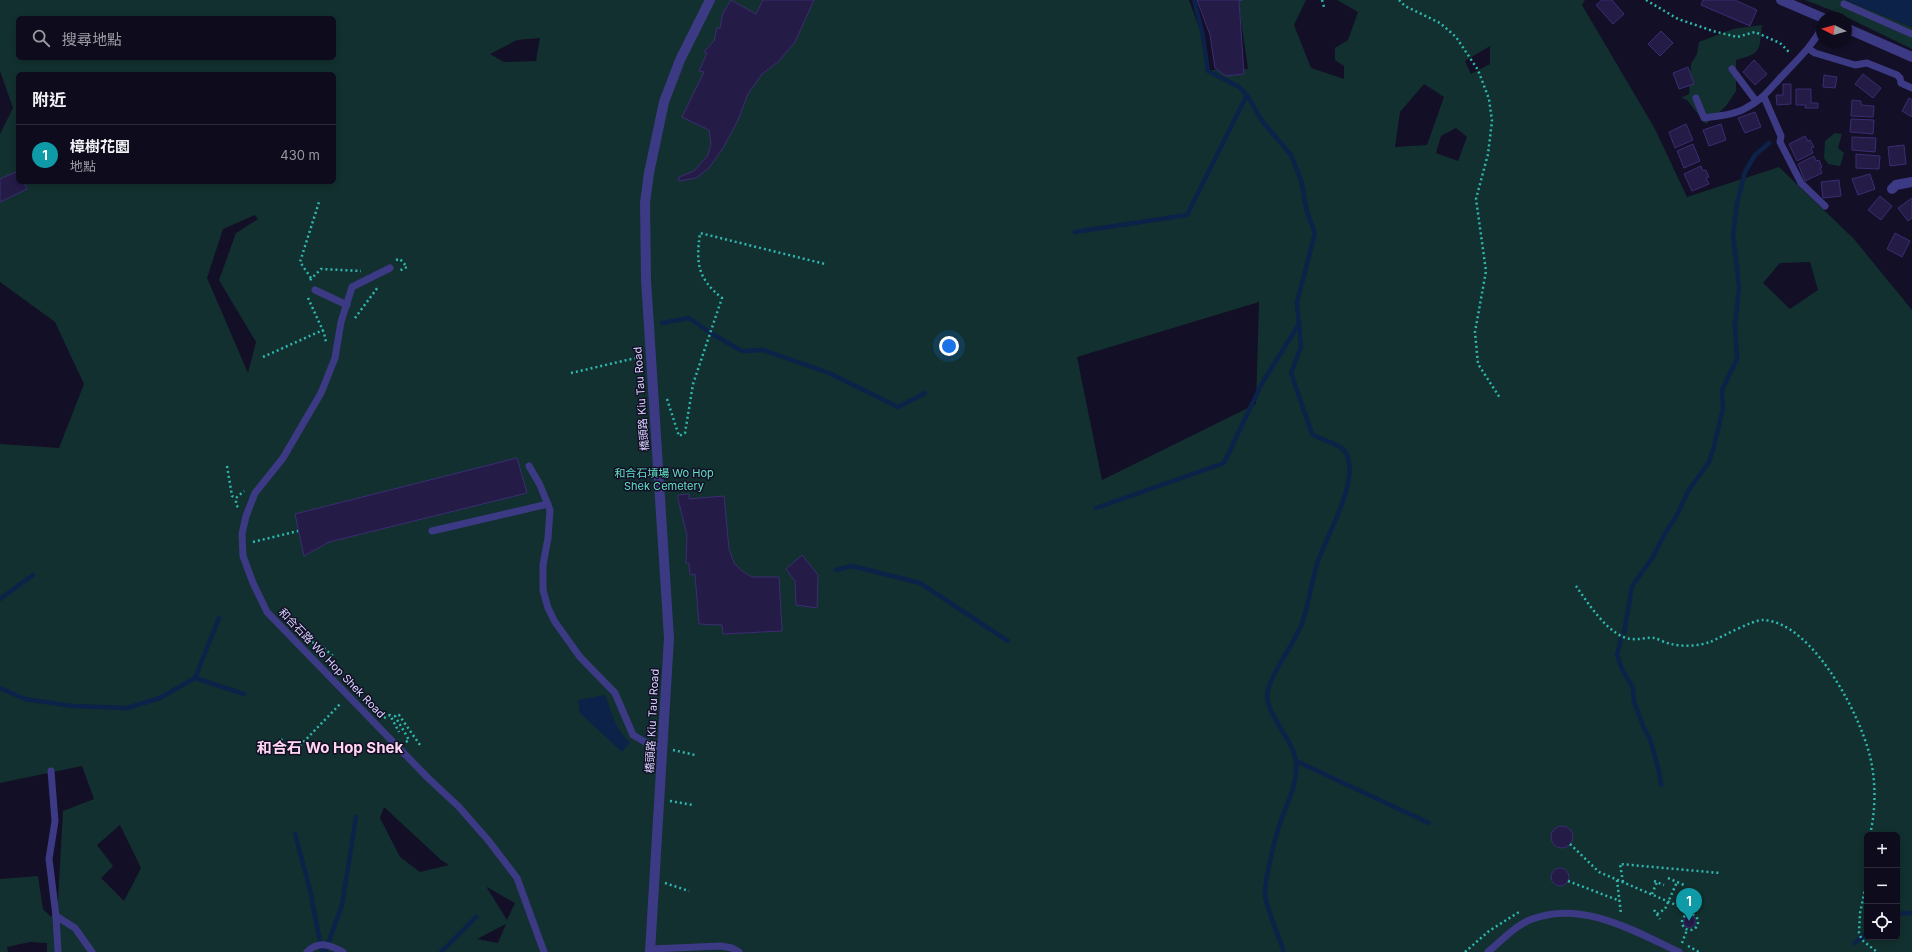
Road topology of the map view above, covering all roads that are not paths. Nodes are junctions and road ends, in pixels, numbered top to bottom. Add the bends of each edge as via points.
1 (710, 0) edge
2 (1780, 0) edge
3 (1844, 4) dead end
4 (1816, 15) edge
5 (1852, 31) edge
6 (1912, 34) edge
7 (1816, 38) edge
8 (1809, 49) junction
9 (1912, 57) edge
10 (1732, 69) dead end
11 (1912, 88) edge
12 (1764, 97) junction
13 (1696, 98) dead end
14 (1756, 102) junction
15 (1912, 182) edge
16 (1892, 189) dead end
17 (1825, 206) dead end
18 (390, 265) road end
19 (314, 290) dead end
20 (347, 305) junction
21 (529, 466) dead end
22 (548, 504) junction
23 (432, 531) dead end
24 (668, 749) junction
25 (51, 771) dead end
26 (56, 916) junction
27 (650, 950) edge
28 (692, 950) edge
29 (58, 952) edge
30 (92, 952) edge
31 (307, 952) edge
32 (343, 952) edge
33 (544, 952) edge
34 (739, 952) edge
35 (1488, 952) edge
36 (1679, 952) edge

1 - 24 street, 橋頭路 Kiu Tau Road via 680,60 664,102 645,204 646,280 669,638
2 - 4 street
3 - 6 lane
5 - 9 street
7 - 8 lane
8 - 11 lane via 1855,65 1867,63 1897,75 1901,83
8 - 12 lane
10 - 14 lane
12 - 14 lane
12 - 17 lane via 1781,136 1780,142 1797,176
13 - 14 lane via 1704,118 1725,115
15 - 16 street via 1896,185
18 - 20 lane, 和合石路 Wo Hop Shek Road via 352,287
19 - 20 lane
20 - 33 lane, 和合石路 Wo Hop Shek Road via 341,322 335,358 321,393 284,458 255,493 242,534 243,556 267,612 459,807 488,840 516,878
21 - 22 lane
22 - 23 lane
22 - 24 lane via 550,510 543,565 543,590 548,608 580,657 615,693 633,735 645,742
24 - 27 street, 橋頭路 Kiu Tau Road
25 - 26 lane via 55,821 49,859
26 - 29 lane
26 - 30 lane via 75,928
27 - 28 lane
28 - 34 lane via 721,946
31 - 32 lane via 312,947 328,944
35 - 36 lane via 1532,919 1570,912 1610,921

